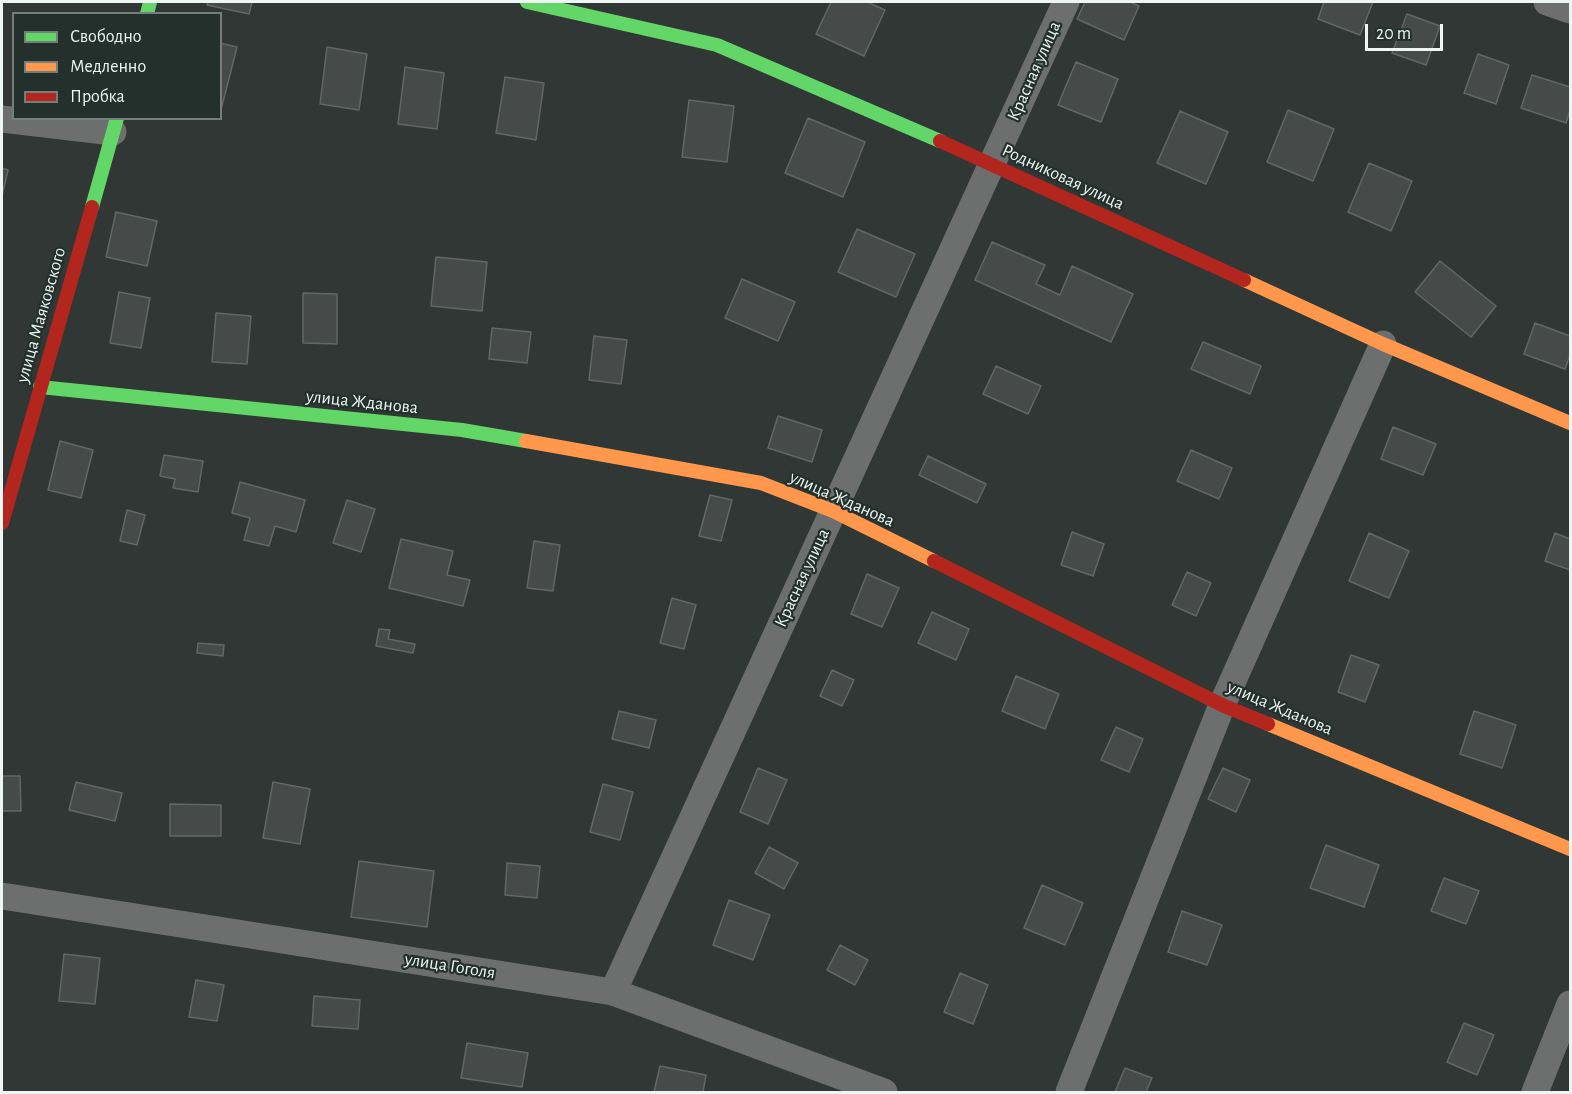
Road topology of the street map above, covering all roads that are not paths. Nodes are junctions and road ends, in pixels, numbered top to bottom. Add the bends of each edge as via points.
1 (527, 2) edge
2 (1066, 2) edge
3 (1547, 2) edge
4 (1570, 10) edge
5 (21, 120) edge
6 (115, 125) edge
7 (992, 164) junction
8 (1383, 344) junction
9 (40, 387) junction
10 (1570, 423) edge
11 (833, 511) junction
12 (2, 523) edge
13 (1222, 705) junction
14 (1570, 849) edge
15 (2, 896) edge
16 (613, 992) junction
17 (1570, 1004) edge
18 (884, 1092) edge
19 (1069, 1092) edge
20 (1535, 1092) edge

1 - 7 street, Родниковая улица via 717,45
2 - 7 street, Красная улица
3 - 4 street
5 - 6 street
6 - 9 street, улица Маяковского
7 - 8 street, Родниковая улица
7 - 11 street, Красная улица
8 - 10 street, Родниковая улица
8 - 13 street
9 - 11 street, улица Жданова via 462,430 761,483
9 - 12 street, улица Маяковского
11 - 13 street, улица Жданова
11 - 16 street, Красная улица
13 - 14 street, улица Жданова
13 - 19 street
15 - 16 street, улица Гоголя
16 - 18 street, улица Гоголя
17 - 20 street

